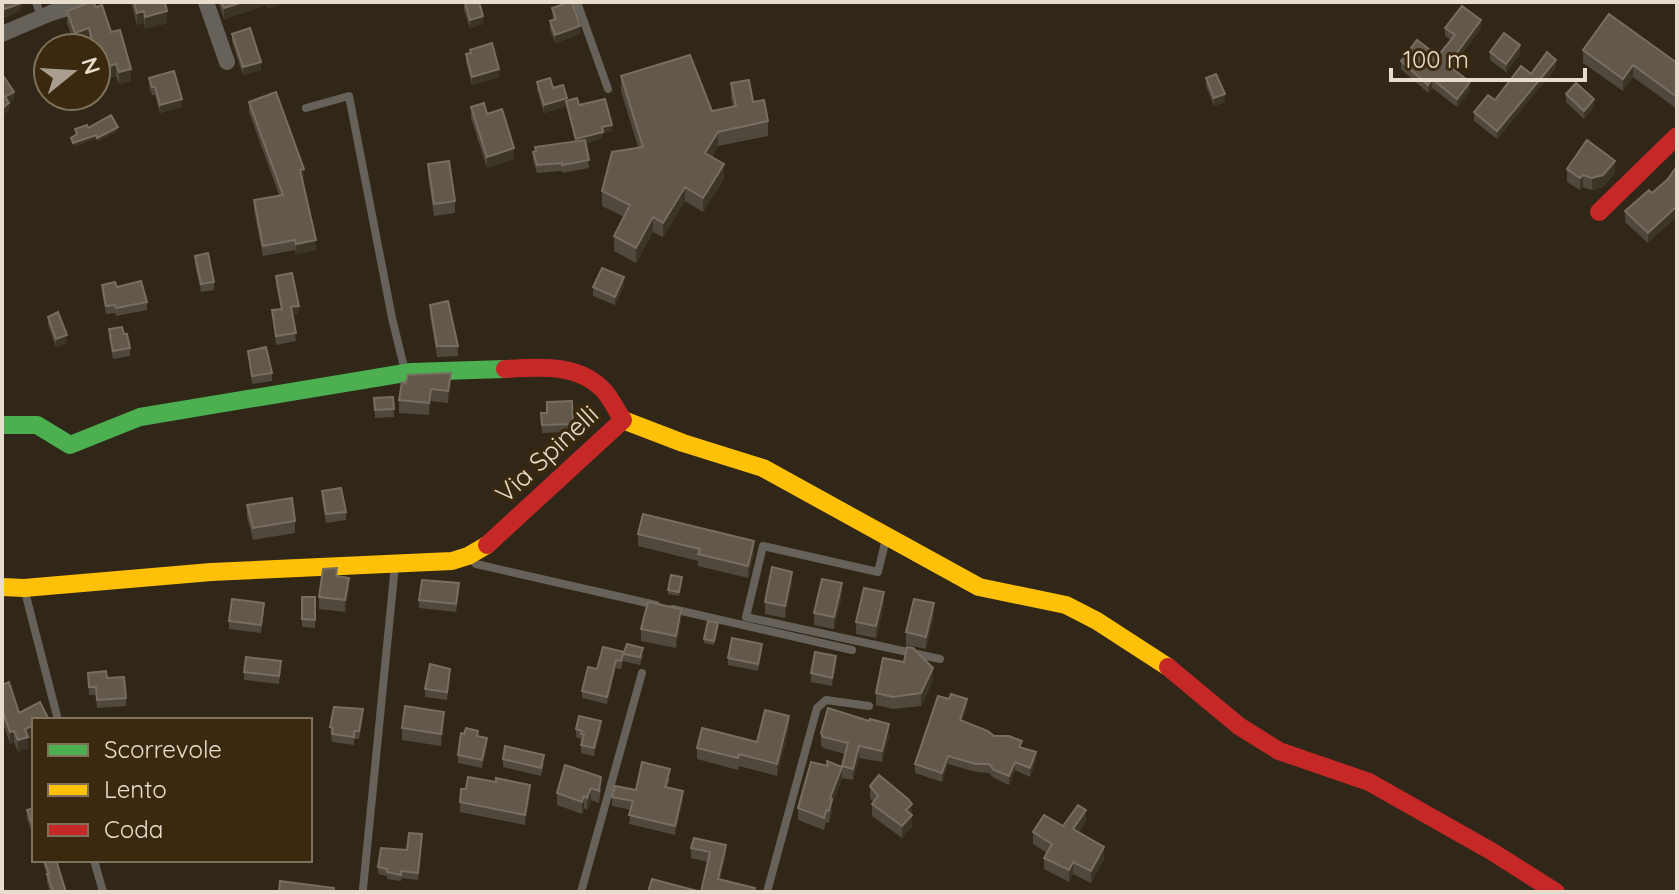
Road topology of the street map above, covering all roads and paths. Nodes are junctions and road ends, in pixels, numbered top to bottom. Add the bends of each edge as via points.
1 (87, 2) edge
2 (206, 2) edge
3 (577, 2) edge
4 (38, 9) edge
5 (2, 34) edge
6 (227, 62) dead end
7 (608, 89) dead end
8 (306, 108) dead end
9 (1677, 136) edge
10 (1599, 212) dead end
11 (405, 372) junction
12 (623, 420) junction
13 (2, 425) edge
14 (887, 535) junction
15 (468, 556) junction
16 (395, 564) junction
17 (2, 587) edge
18 (24, 588) junction
19 (852, 650) dead end
20 (940, 659) dead end
21 (642, 673) dead end
22 (869, 706) dead end
23 (57, 718) edge
24 (95, 862) edge
25 (363, 889) dead end
26 (103, 892) edge
27 (581, 892) edge
28 (767, 892) edge
29 (1556, 892) edge

1 - 4 street
2 - 6 street
3 - 7 lane
4 - 5 street
8 - 11 lane via 349,96
9 - 10 street
11 - 12 street, Via Spinelli via 551,367 585,376 605,392
11 - 13 street, Via Spinelli via 140,417 70,445 33,423
12 - 14 street via 763,468
12 - 15 street, Via Spinelli via 487,545
14 - 20 lane via 878,572 763,546 746,617
14 - 29 street via 979,587 1066,605 1097,621 1279,751 1369,782
15 - 16 street, Via Spinelli
15 - 19 lane via 476,564
16 - 18 street, Via Spinelli
16 - 25 lane
17 - 18 street, Via Spinelli
18 - 23 lane
21 - 27 lane
22 - 28 lane via 826,700 817,708
24 - 26 lane

